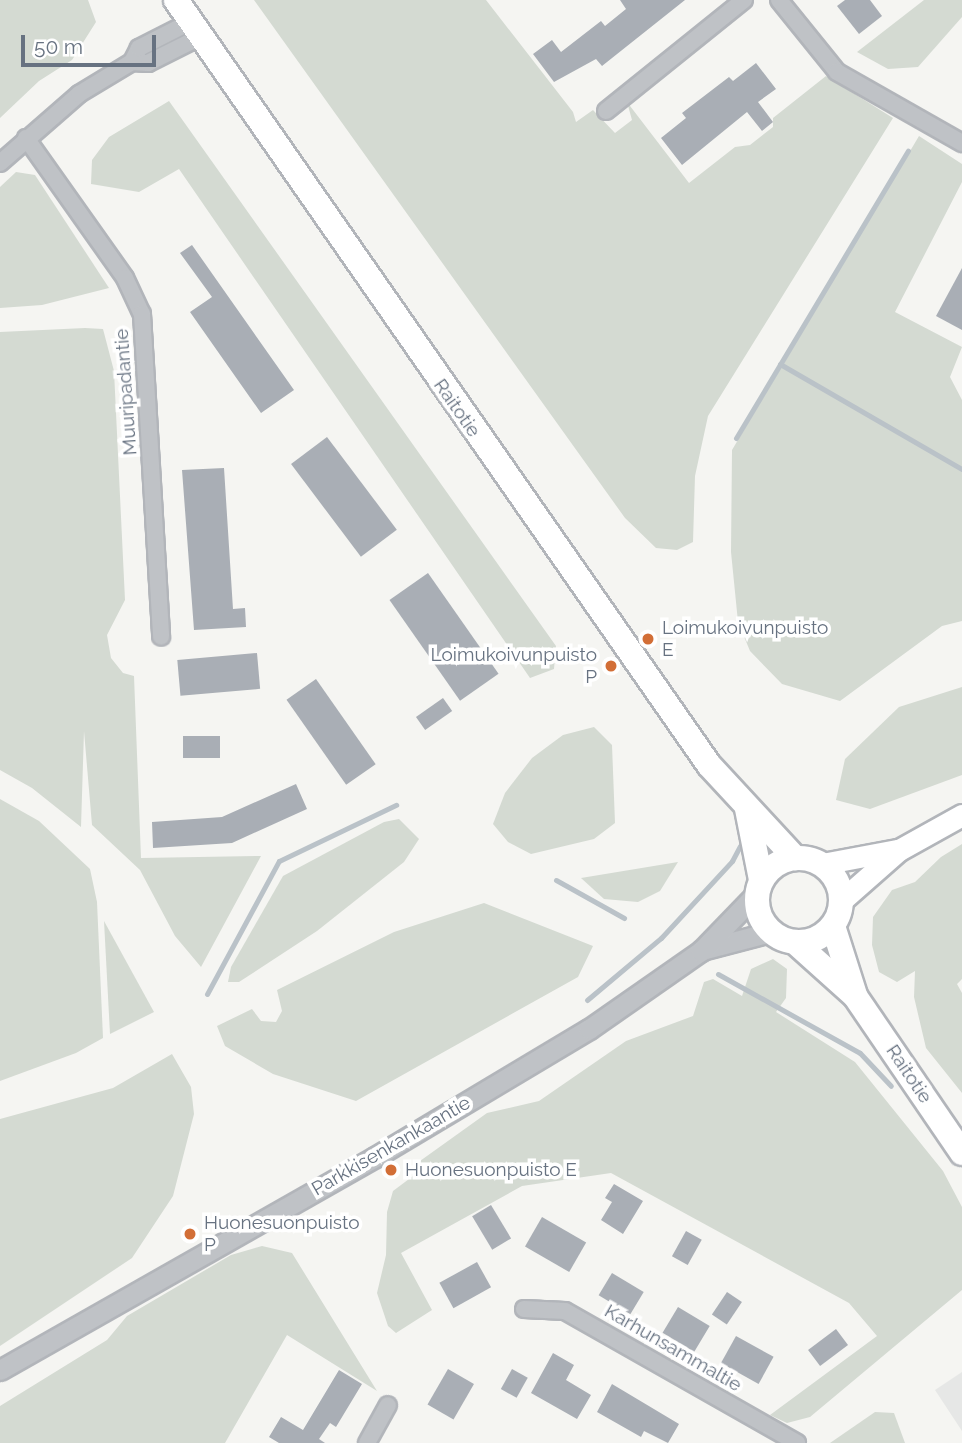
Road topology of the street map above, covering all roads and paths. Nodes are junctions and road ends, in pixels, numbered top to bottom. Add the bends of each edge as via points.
1 (176, 0) edge
2 (744, 0) edge
3 (779, 0) edge
4 (197, 29) junction
5 (606, 111) dead end
6 (26, 138) junction
7 (962, 143) edge
8 (0, 163) edge
9 (162, 636) dead end
10 (747, 809) junction
11 (962, 815) edge
12 (899, 850) junction
13 (795, 858) junction
14 (822, 864) junction
15 (759, 887) junction
16 (842, 900) junction
17 (833, 926) junction
18 (770, 932) junction
19 (796, 943) junction
20 (701, 951) junction
21 (855, 996) junction
22 (962, 1153) edge
23 (524, 1309) dead end
24 (0, 1370) edge
25 (388, 1405) dead end
26 (367, 1443) edge
27 (796, 1443) edge

1 - 4 main road, Raitotie
2 - 5 street
3 - 7 street via 837,72
4 - 6 street via 148,63 132,62 79,94
4 - 10 main road, Raitotie via 709,765
6 - 8 street
6 - 9 street, Muuripadantie via 125,278 142,314
10 - 13 main road, Raitotie
10 - 15 main road, Raitotie
11 - 12 main road
12 - 14 main road
12 - 16 main road
13 - 14 main road
13 - 15 main road via 782,861
14 - 16 main road via 839,886
15 - 18 main road via 759,915
15 - 20 street, Parkkisenkankaantie
16 - 17 main road
17 - 19 main road via 822,936
17 - 21 main road, Raitotie
18 - 19 main road
18 - 20 street, Parkkisenkankaantie
19 - 21 main road, Raitotie
20 - 24 street, Parkkisenkankaantie via 589,1029
21 - 22 main road, Raitotie
23 - 27 street, Karhunsammaltie via 565,1311
25 - 26 street

